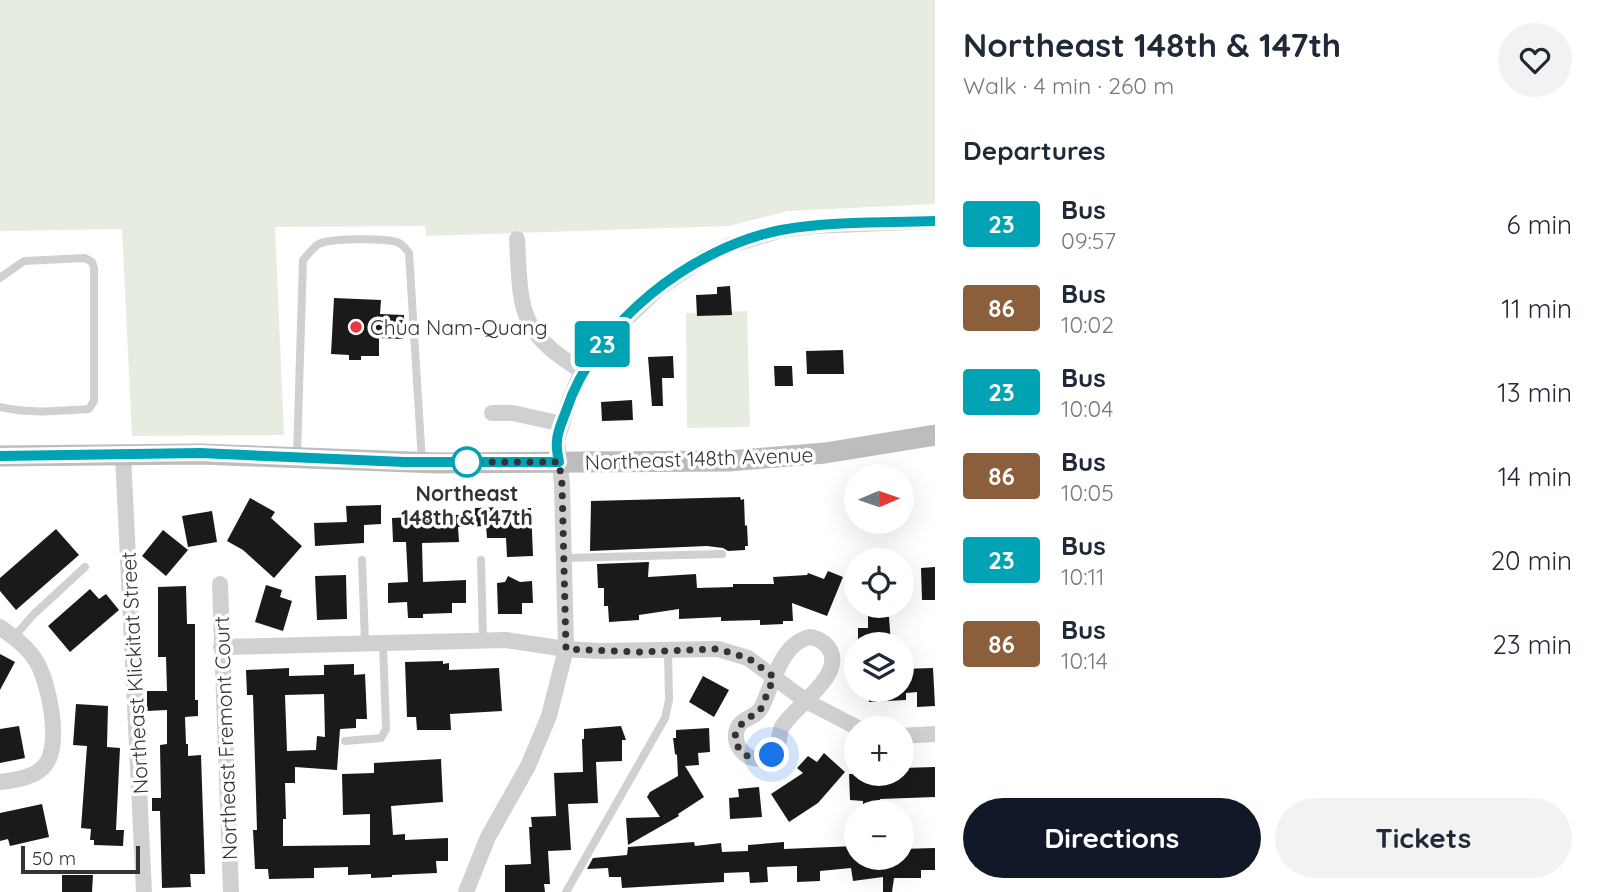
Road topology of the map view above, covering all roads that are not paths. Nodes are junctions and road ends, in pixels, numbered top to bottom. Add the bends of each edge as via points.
1 (935, 221) edge
2 (517, 239) dead end
3 (0, 278) edge
4 (582, 371) junction
5 (0, 407) edge
6 (492, 413) dead end
7 (562, 424) junction
8 (935, 435) edge
9 (123, 455) junction
10 (0, 456) edge
11 (297, 456) junction
12 (422, 462) junction
13 (559, 462) junction
14 (722, 555) dead end
15 (564, 558) junction
16 (362, 560) dead end
17 (481, 560) dead end
18 (85, 567) dead end
19 (220, 584) dead end
20 (7, 632) edge
21 (483, 640) junction
22 (365, 643) junction
23 (383, 643) junction
24 (221, 647) junction
25 (566, 649) junction
26 (668, 650) junction
27 (774, 677) junction
28 (806, 701) junction
29 (844, 721) edge
30 (935, 734) edge
31 (914, 735) edge
32 (345, 741) dead end
33 (0, 782) edge
34 (144, 892) edge
35 (231, 892) edge
36 (466, 892) edge
37 (566, 892) edge

1 - 4 street via 781,230 729,246 659,288
2 - 4 street via 521,301 530,327 556,355
3 - 5 lane via 24,261 85,258 94,268 94,401 89,409 39,412
4 - 7 street
6 - 7 street via 513,412
7 - 13 street via 557,440
8 - 13 main road, Northeast 148th Avenue via 773,458
9 - 10 main road, Northeast 148th Avenue
9 - 11 main road, Northeast 148th Avenue
9 - 34 street, Northeast Klickitat Street
11 - 12 main road, Northeast 148th Avenue
11 - 12 lane via 303,260 318,244 359,240 398,242 409,254
12 - 13 main road, Northeast 148th Avenue
13 - 15 street
14 - 15 lane
15 - 25 street
16 - 22 lane
17 - 21 lane
18 - 20 lane via 33,615
19 - 24 street, Northeast Fremont Court
20 - 33 street via 36,661 43,677 52,723 52,754 34,774
21 - 23 street
21 - 25 street
22 - 23 street
22 - 24 street
23 - 32 lane via 386,729 381,738
24 - 35 street, Northeast Fremont Court
25 - 26 street
25 - 36 street via 544,729
26 - 27 street via 733,652
26 - 37 lane via 665,718
27 - 28 street
27 - 28 street via 802,638 826,643 832,652 831,668
27 - 28 street via 760,711 739,725 737,744 744,754 755,759 772,755 781,728
28 - 29 street
30 - 31 street

